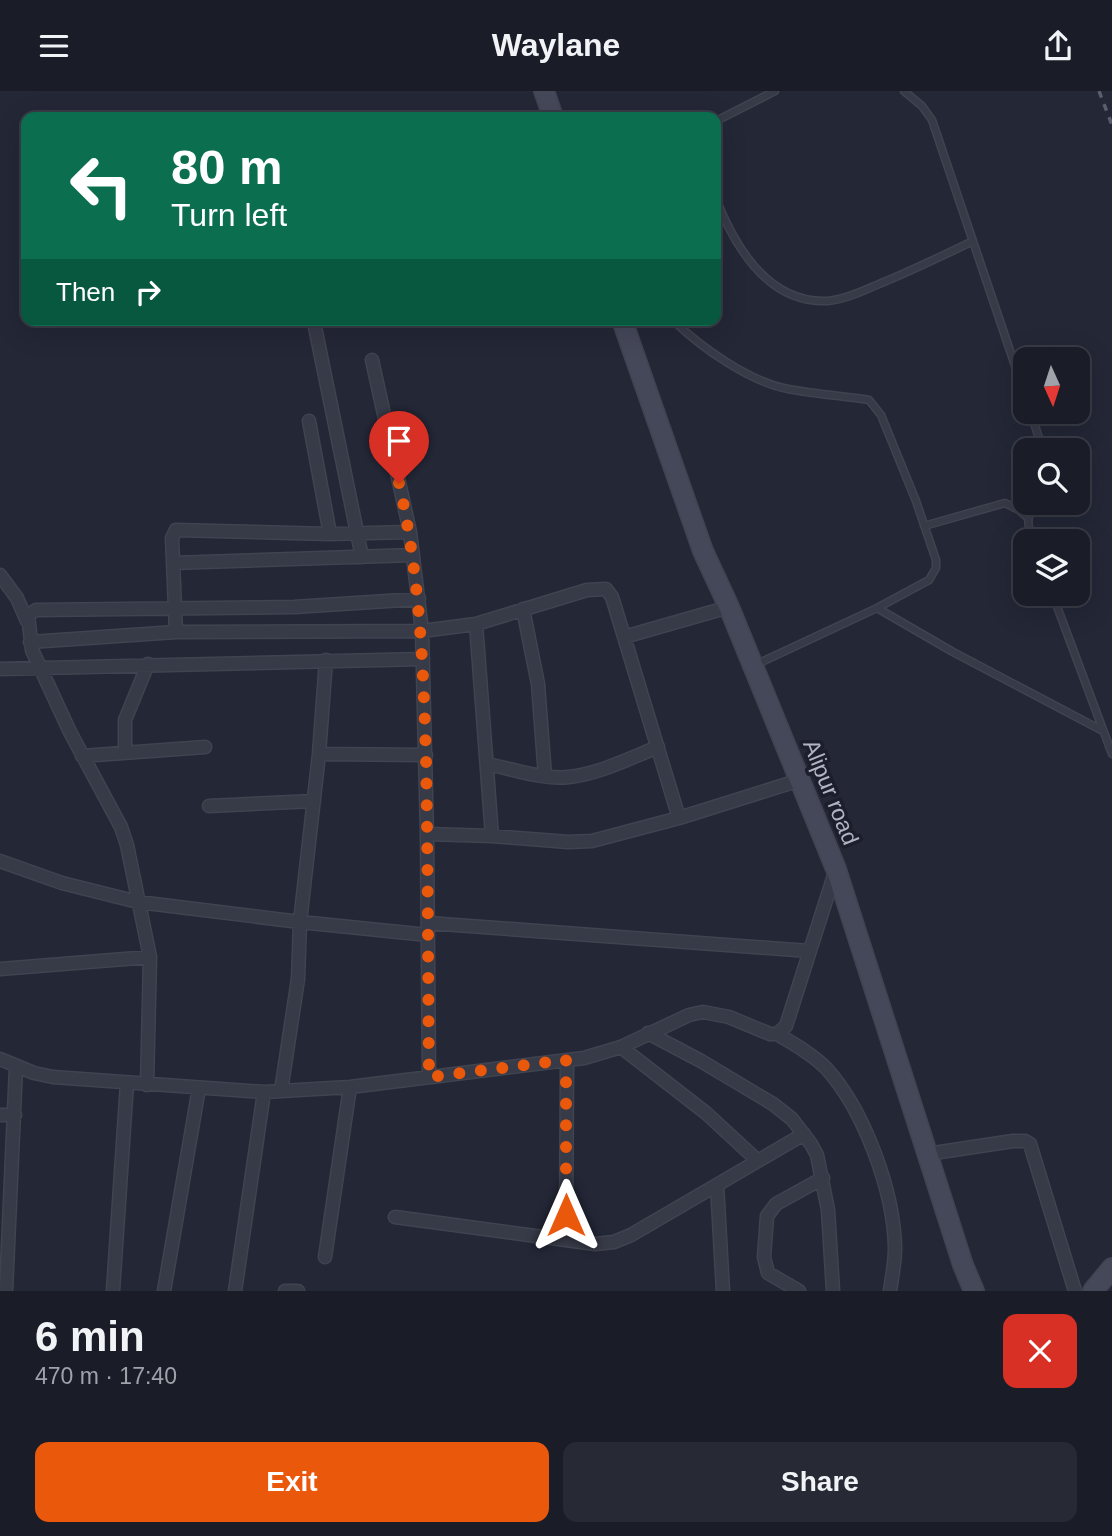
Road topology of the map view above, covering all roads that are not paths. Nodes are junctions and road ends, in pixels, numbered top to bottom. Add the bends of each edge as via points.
1 (544, 91) edge
2 (775, 91) edge
3 (904, 91) edge
4 (551, 112) edge
5 (721, 118) edge
6 (721, 210) edge
7 (973, 241) junction
8 (624, 326) edge
9 (679, 326) edge
10 (316, 327) dead end
11 (1013, 359) edge
12 (372, 360) dead end
13 (309, 421) dead end
14 (1027, 517) joint
15 (924, 526) junction
16 (1029, 529) edge
17 (410, 532) junction
18 (356, 533) junction
19 (330, 534) junction
20 (413, 555) junction
21 (362, 557) junction
22 (173, 563) junction
23 (0, 575) edge
24 (419, 599) junction
25 (1057, 606) edge
26 (174, 607) junction
27 (729, 607) junction
28 (877, 608) junction
29 (523, 609) junction
30 (27, 621) junction
31 (476, 624) junction
32 (422, 631) junction
33 (176, 632) junction
34 (624, 637) junction
35 (30, 642) junction
36 (423, 659) junction
37 (326, 660) junction
38 (149, 664) junction
39 (753, 666) junction
40 (0, 669) edge
41 (42, 669) junction
42 (1103, 731) junction
43 (205, 747) dead end
44 (658, 747) junction
45 (125, 753) junction
46 (319, 754) junction
47 (1112, 754) edge
48 (425, 755) junction
49 (82, 756) junction
50 (487, 764) junction
51 (545, 776) junction
52 (800, 780) junction
53 (314, 801) junction
54 (209, 806) dead end
55 (679, 818) junction
56 (427, 834) junction
57 (492, 835) junction
58 (0, 861) edge
59 (836, 869) junction
60 (138, 902) junction
61 (300, 922) junction
62 (428, 929) junction
63 (809, 951) junction
64 (150, 957) junction
65 (0, 969) edge
66 (648, 1033) junction
67 (777, 1034) junction
68 (621, 1047) junction
69 (0, 1059) edge
70 (566, 1060) junction
71 (16, 1067) junction
72 (429, 1077) junction
73 (127, 1083) junction
74 (147, 1085) junction
75 (350, 1087) junction
76 (199, 1088) junction
77 (281, 1091) junction
78 (264, 1092) junction
79 (0, 1115) edge
80 (15, 1115) junction
81 (804, 1134) junction
82 (927, 1154) junction
83 (758, 1161) junction
84 (823, 1178) junction
85 (717, 1185) junction
86 (395, 1217) dead end
87 (566, 1240) junction
88 (325, 1257) dead end
89 (1112, 1268) edge
90 (1112, 1286) edge
91 (6, 1291) edge
92 (113, 1291) edge
93 (164, 1291) edge
94 (235, 1291) edge
95 (285, 1291) edge
96 (298, 1291) edge
97 (723, 1291) edge
98 (799, 1291) edge
99 (833, 1291) edge
100 (890, 1291) edge
101 (974, 1291) edge
102 (1075, 1291) edge
103 (1093, 1291) edge
104 (1108, 1291) edge

1 - 4 street
2 - 5 lane
3 - 7 lane via 932,120
6 - 7 lane via 745,256 765,279 785,292 827,301 921,267
7 - 11 lane
8 - 27 street, Alipur road via 703,551
9 - 15 lane via 713,354 765,382 869,400 881,415
10 - 18 street
12 - 17 street
13 - 19 street
14 - 15 lane via 1005,503
14 - 16 lane
15 - 28 lane via 936,568 929,580
17 - 18 street
17 - 20 street
18 - 19 street
18 - 21 street
19 - 22 street via 176,530
20 - 21 street
20 - 24 street
21 - 22 street
22 - 26 street
23 - 30 street
24 - 26 street via 294,607
24 - 32 street
25 - 42 lane
26 - 30 street via 36,610
26 - 33 street
27 - 34 street
27 - 39 street, Alipur road
28 - 39 lane
28 - 42 lane
29 - 31 street
29 - 34 street via 606,589
29 - 51 street via 537,684
30 - 35 street
31 - 32 street
31 - 50 street
32 - 33 street
32 - 36 street
33 - 35 street
34 - 44 street
35 - 41 street
36 - 37 street
36 - 48 street
37 - 38 street
37 - 46 street
38 - 41 street
38 - 45 street via 125,720
39 - 52 street, Alipur road
40 - 41 street
41 - 49 street
42 - 47 lane
43 - 45 street
44 - 51 street via 584,775
44 - 55 street
45 - 49 street
46 - 48 street
46 - 53 street
48 - 56 street
49 - 60 street via 125,835
50 - 51 street
50 - 57 street
52 - 55 street
52 - 59 street, Alipur road
53 - 54 street
53 - 61 street
55 - 57 street via 592,841
56 - 57 street
56 - 62 street
58 - 60 street
59 - 63 street
59 - 82 street, Alipur road
60 - 61 street
60 - 64 street
61 - 62 street
61 - 77 street via 298,979
62 - 63 street
62 - 72 street
63 - 67 street via 786,1027
64 - 65 street
64 - 74 street
66 - 67 street via 703,1012
66 - 68 street
66 - 81 street via 773,1104
67 - 100 street via 826,1069 841,1088 875,1155 892,1217 895,1251
68 - 70 street
68 - 83 street via 706,1112
69 - 71 street
70 - 72 street
70 - 87 street
71 - 73 street via 53,1077
71 - 80 street
72 - 75 street
73 - 74 street
73 - 92 street
74 - 76 street
75 - 77 street
75 - 88 street
76 - 78 street
76 - 93 street
77 - 78 street
78 - 94 street
79 - 80 street
80 - 91 street
81 - 83 street
81 - 84 street via 817,1155
82 - 101 street, Alipur road
82 - 102 street via 1013,1140 1030,1145
83 - 85 street
84 - 98 street via 776,1204 765,1223 768,1273
84 - 99 street
85 - 87 street via 614,1242
85 - 97 street
86 - 87 street
89 - 103 street
90 - 104 street
95 - 96 street

